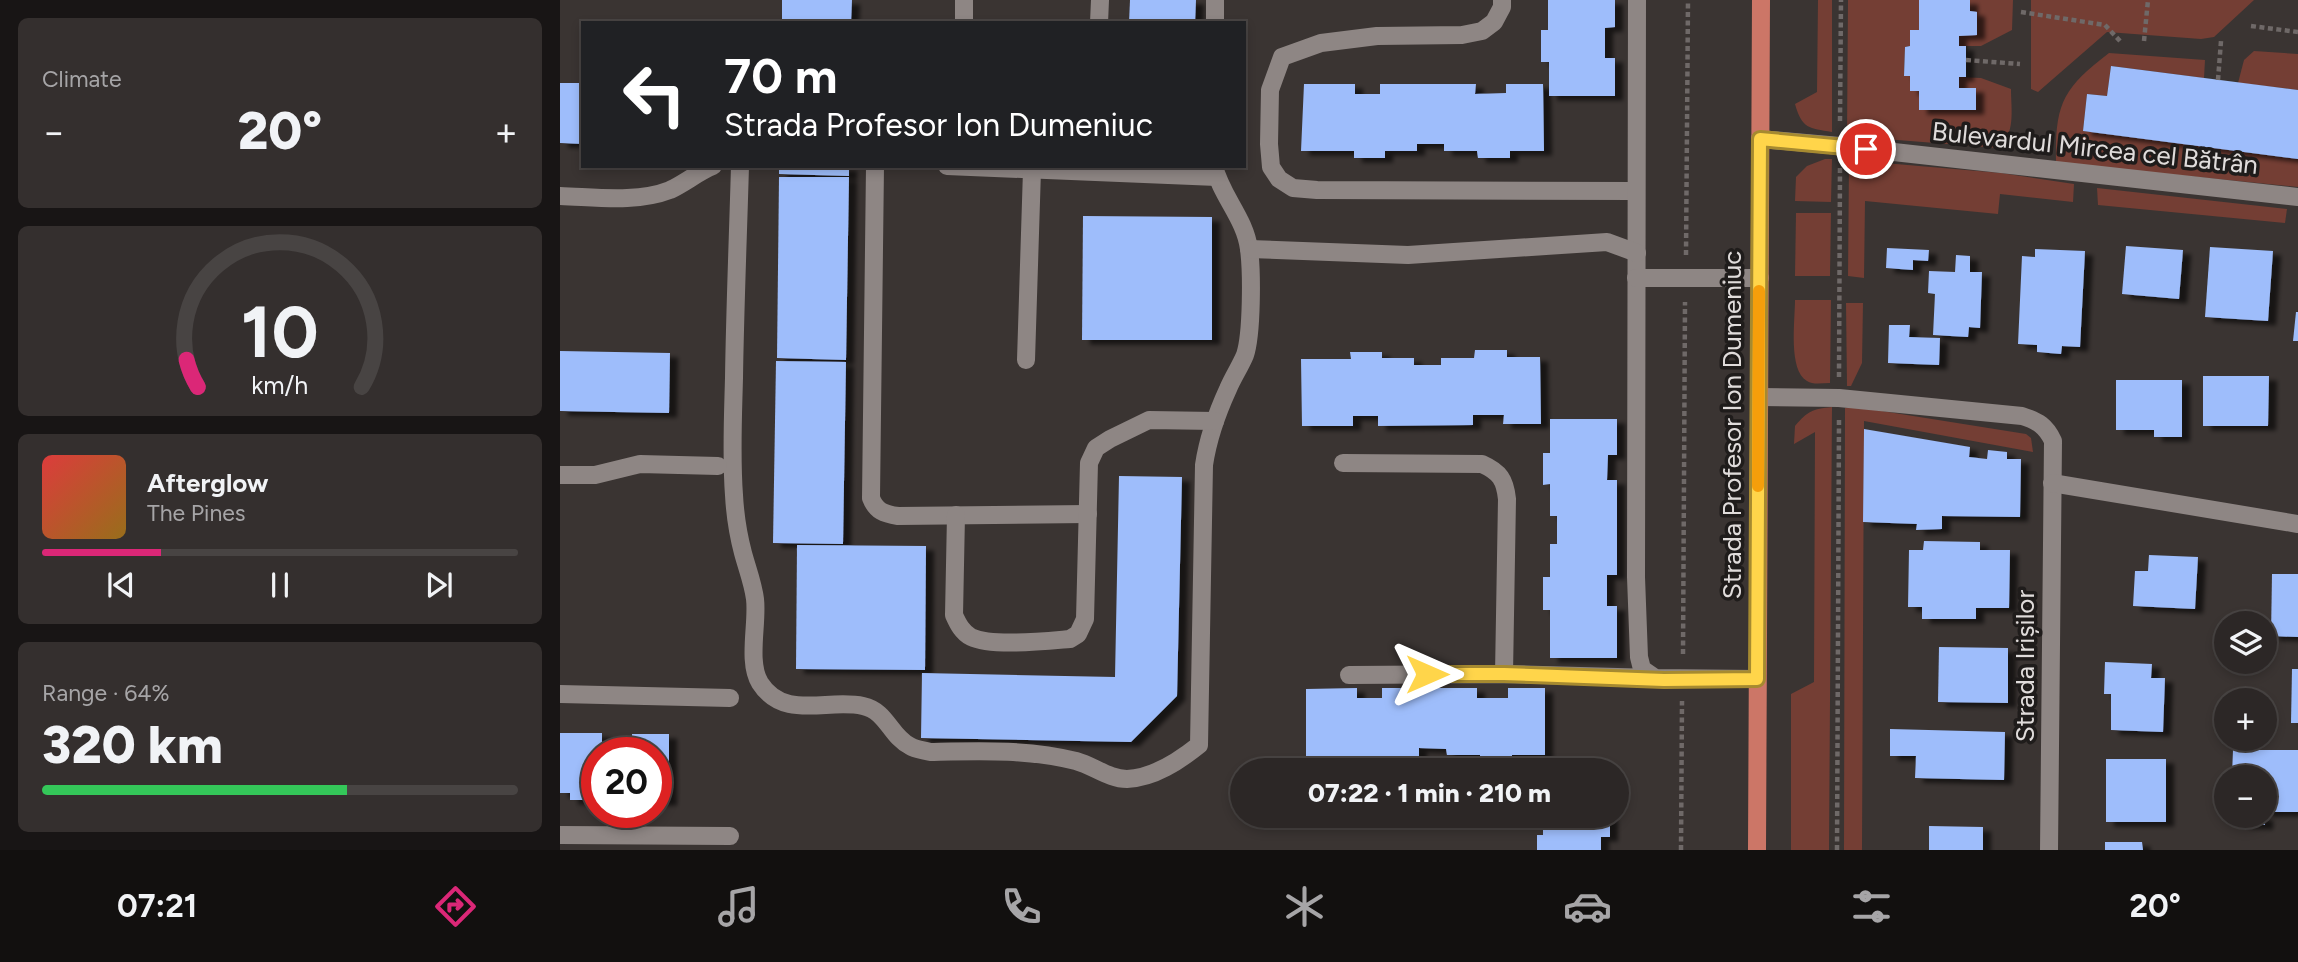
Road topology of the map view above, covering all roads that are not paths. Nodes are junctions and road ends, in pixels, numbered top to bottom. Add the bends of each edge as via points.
1 (964, 0) edge
2 (1100, 0) edge
3 (1215, 0) edge
4 (1502, 0) edge
5 (1637, 0) edge
6 (1761, 0) edge
7 (964, 21) edge
8 (1099, 21) edge
9 (1214, 21) edge
10 (1760, 139) junction
11 (709, 168) edge
12 (740, 168) edge
13 (875, 168) edge
14 (990, 168) edge
15 (1094, 169) edge
16 (1032, 170) junction
17 (1215, 172) edge
18 (1636, 191) junction
19 (560, 197) edge
20 (2298, 197) edge
21 (1249, 249) junction
22 (1637, 253) junction
23 (1636, 278) junction
24 (1760, 278) junction
25 (1026, 360) dead end
26 (1759, 397) junction
27 (1215, 421) junction
28 (1343, 463) dead end
29 (718, 466) dead end
30 (560, 475) edge
31 (2052, 483) junction
32 (1088, 513) junction
33 (956, 515) junction
34 (2298, 524) edge
35 (1504, 674) junction
36 (1349, 676) dead end
37 (1655, 678) junction
38 (1757, 679) junction
39 (560, 694) edge
40 (730, 698) dead end
41 (560, 835) edge
42 (730, 836) dead end
43 (1757, 850) edge
44 (2049, 850) edge

1 - 7 street
2 - 8 street
3 - 9 street
4 - 18 street via 1494,22 1482,32 1377,36 1321,43 1282,57 1270,90 1271,167 1279,179 1293,188 1317,190
5 - 18 street
6 - 10 main road, Strada Profesor Ion Dumeniuc
10 - 20 street, Bulevardul Mircea cel Bătrân
10 - 24 main road, Strada Profesor Ion Dumeniuc
11 - 19 street via 655,194
12 - 27 street via 734,495 756,603 755,670 759,682 775,698 805,707 861,705 882,715 910,747 930,752 1034,754 1076,761 1125,779 1152,774 1184,758 1199,745 1204,465
13 - 33 street via 872,498 886,515
14 - 16 street
15 - 16 street
15 - 17 street
16 - 25 street
17 - 21 street via 1239,216
18 - 22 street
21 - 22 street via 1408,255 1607,242
21 - 27 street via 1246,353
22 - 23 street
23 - 24 street
23 - 37 street via 1637,636 1642,668
24 - 26 main road, Strada Profesor Ion Dumeniuc
26 - 31 street, Strada Irișilor via 1839,398 2036,420 2047,428 2053,441
26 - 38 main road, Strada Profesor Ion Dumeniuc
27 - 32 street via 1149,420 1096,448 1089,463
28 - 35 street via 1482,464 1497,471 1505,482 1507,499
29 - 30 street via 640,464 595,475
31 - 34 street
31 - 44 street, Strada Irișilor
32 - 33 street
32 - 33 street via 1082,627 1070,639 1020,642 985,642 961,629 954,615
35 - 36 street
35 - 37 street
37 - 38 street
38 - 43 main road, Strada Profesor Ion Dumeniuc
39 - 40 street
41 - 42 street

